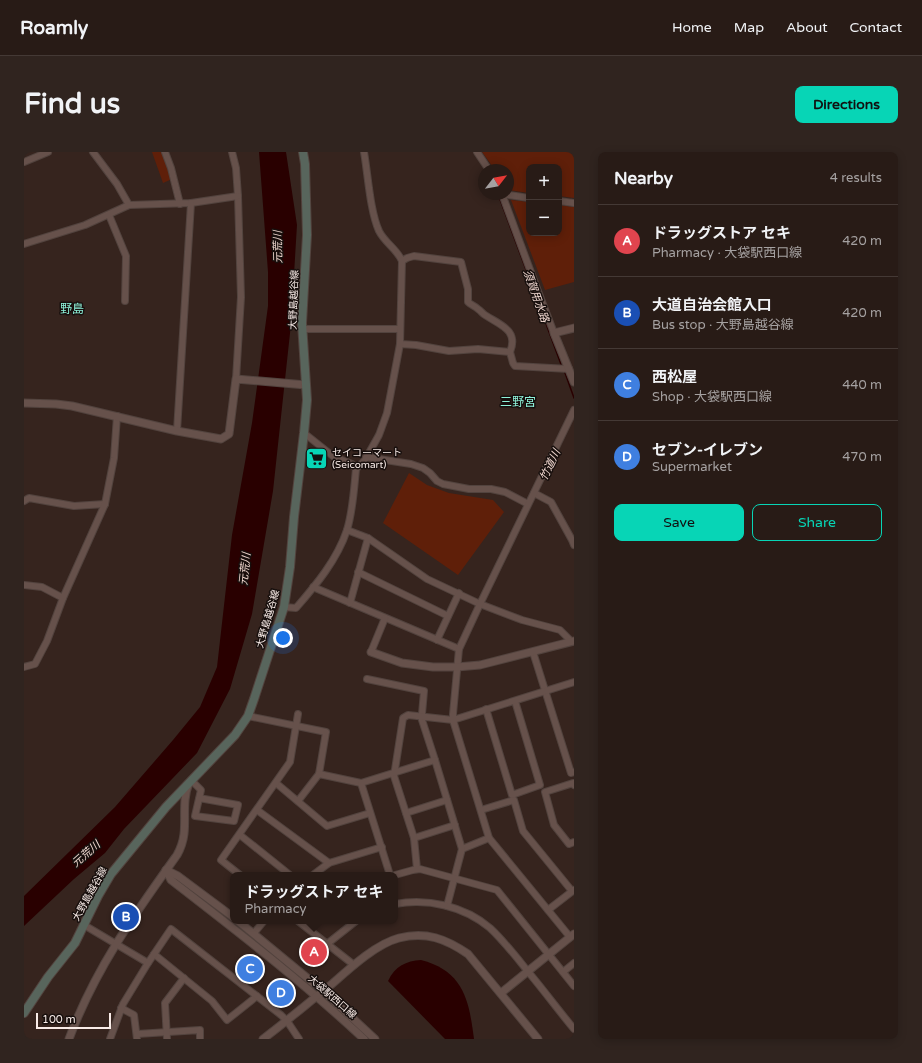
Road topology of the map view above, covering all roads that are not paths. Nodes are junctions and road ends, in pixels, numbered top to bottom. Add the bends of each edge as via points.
1 (48, 152) edge
2 (93, 152) edge
3 (165, 152) edge
4 (232, 152) edge
5 (303, 152) edge
6 (364, 152) edge
7 (477, 152) edge
8 (24, 162) edge
9 (485, 164) edge
10 (238, 196) junction
11 (514, 196) edge
12 (526, 198) edge
13 (504, 200) edge
14 (562, 201) edge
15 (191, 203) junction
16 (574, 203) edge
17 (180, 204) junction
18 (129, 205) junction
19 (109, 215) junction
20 (24, 244) edge
21 (402, 261) junction
22 (125, 301) dead end
23 (574, 328) edge
24 (303, 329) junction
25 (400, 329) junction
26 (554, 333) junction
27 (400, 344) junction
28 (510, 352) junction
29 (569, 369) junction
30 (236, 379) junction
31 (574, 382) edge
32 (306, 385) junction
33 (24, 404) edge
34 (574, 410) edge
35 (117, 416) junction
36 (177, 431) junction
37 (304, 433) junction
38 (366, 457) junction
39 (356, 469) junction
40 (534, 493) junction
41 (24, 501) edge
42 (105, 504) junction
43 (528, 504) junction
44 (347, 530) junction
45 (368, 538) junction
46 (574, 545) edge
47 (358, 572) junction
48 (24, 585) edge
49 (313, 587) junction
50 (459, 593) junction
51 (63, 598) junction
52 (350, 603) junction
53 (480, 604) junction
54 (284, 607) junction
55 (448, 616) junction
56 (385, 618) junction
57 (437, 640) junction
58 (573, 641) edge
59 (459, 649) junction
60 (371, 652) joint
61 (533, 652) junction
62 (24, 667) edge
63 (457, 667) junction
64 (367, 679) dead end
65 (574, 682) edge
66 (545, 691) junction
67 (515, 701) junction
68 (486, 709) junction
69 (298, 714) dead end
70 (248, 716) junction
71 (422, 717) junction
72 (453, 720) junction
73 (296, 726) junction
74 (434, 760) junction
75 (574, 772) edge
76 (394, 773) junction
77 (319, 774) junction
78 (191, 780) junction
79 (276, 783) junction
80 (361, 783) junction
81 (574, 786) edge
82 (199, 798) junction
83 (447, 800) junction
84 (298, 801) junction
85 (257, 810) junction
86 (481, 810) junction
87 (370, 813) junction
88 (406, 813) junction
89 (455, 825) junction
90 (240, 835) junction
91 (414, 838) junction
92 (489, 838) junction
93 (574, 842) edge
94 (382, 847) junction
95 (462, 849) junction
96 (329, 863) junction
97 (417, 869) junction
98 (166, 870) junction
99 (236, 872) edge
100 (286, 872) edge
101 (317, 872) edge
102 (389, 872) edge
103 (398, 874) edge
104 (455, 878) junction
105 (573, 891) edge
106 (398, 904) edge
107 (447, 906) junction
108 (548, 910) junction
109 (230, 915) edge
110 (242, 924) edge
111 (262, 924) edge
112 (304, 924) edge
113 (352, 924) edge
114 (84, 925) junction
115 (254, 933) junction
116 (572, 936) edge
117 (116, 944) junction
118 (327, 944) junction
119 (154, 954) junction
120 (549, 955) junction
121 (148, 963) junction
122 (574, 963) edge
123 (354, 965) junction
124 (528, 972) junction
125 (563, 972) junction
126 (184, 978) junction
127 (574, 986) edge
128 (323, 991) junction
129 (501, 993) junction
130 (257, 996) junction
131 (317, 996) junction
132 (121, 1008) junction
133 (24, 1013) edge
134 (287, 1021) junction
135 (574, 1029) edge
136 (167, 1032) junction
137 (136, 1037) edge
138 (69, 1039) edge
139 (110, 1039) edge
140 (168, 1039) edge
141 (200, 1039) edge
142 (263, 1039) edge
143 (300, 1039) edge
144 (364, 1039) edge
145 (376, 1039) edge
146 (538, 1039) edge

1 - 8 street
2 - 18 street
3 - 17 street
4 - 10 street
5 - 24 main road, 大野島越谷線 via 307,235
6 - 21 street via 379,231
7 - 9 street
10 - 15 street
10 - 30 street via 241,297
11 - 12 street
13 - 26 street
14 - 16 street
15 - 17 street
15 - 36 street
17 - 18 street
18 - 19 street
19 - 20 street
19 - 22 street via 126,256
21 - 25 street
21 - 28 street via 414,256 461,262 468,289 468,302 507,329 513,342
23 - 26 street
24 - 25 street
24 - 32 main road, 大野島越谷線
25 - 27 street
26 - 29 street
27 - 28 street via 448,351 478,349
27 - 38 street via 387,413 379,435
28 - 29 street via 515,366
29 - 31 street
30 - 32 street
30 - 36 street via 229,434 221,439
32 - 37 main road, 大野島越谷線
33 - 35 street via 56,404
34 - 40 street
35 - 36 street
35 - 42 street via 114,458
37 - 39 street via 334,457 352,464
37 - 54 main road, 大野島越谷線
38 - 39 street
38 - 43 street via 411,464 424,468 437,482 469,489 505,492
39 - 44 street
40 - 43 street
40 - 46 street via 551,502
41 - 42 street via 29,498 74,506
42 - 51 street
43 - 53 street
44 - 45 street
44 - 49 street via 327,569
45 - 47 street
45 - 50 street via 427,579
47 - 52 street
47 - 55 street
48 - 51 street via 42,588
49 - 52 street
49 - 54 street via 296,608
50 - 53 street
50 - 55 street
51 - 62 street via 47,641 35,664
52 - 56 street
53 - 58 street via 522,620 560,630
53 - 59 street
54 - 70 main road, 大野島越谷線
55 - 57 street
56 - 57 street
56 - 60 street
57 - 59 street
58 - 61 street
59 - 63 street
60 - 63 street via 402,663
61 - 63 street via 480,665
61 - 66 street
63 - 72 street
64 - 71 street via 424,691
65 - 66 street
66 - 67 street
66 - 75 street via 571,774
67 - 68 street
67 - 68 street via 540,785 512,795
68 - 72 street
69 - 73 street
70 - 73 street
70 - 78 main road, 大野島越谷線 via 226,746
71 - 72 street
71 - 74 street
71 - 76 street via 408,715 403,718
72 - 86 street
73 - 77 street via 326,732
73 - 79 street via 290,762
74 - 76 street
74 - 83 street
76 - 80 street
76 - 88 street
77 - 80 street
77 - 84 street
78 - 82 street via 201,790
78 - 98 street via 185,795 182,846
78 - 114 main road, 大野島越谷線 via 111,874
79 - 84 street
79 - 85 street
80 - 87 street
81 - 93 street via 573,783 545,792 554,825 569,844
82 - 82 street via 195,816 234,821 238,805
83 - 88 street
83 - 89 street
84 - 87 street via 327,826
85 - 90 street
85 - 96 street
86 - 92 street
86 - 105 street via 514,800 523,831
87 - 94 street
88 - 91 street
89 - 91 street
89 - 95 street
90 - 99 street via 222,860
90 - 100 street
91 - 97 street
92 - 95 street
92 - 108 street
94 - 96 street
94 - 102 street
95 - 104 street
96 - 101 street
97 - 103 street
97 - 104 street
98 - 109 street
98 - 117 street
98 - 131 street, 大袋駅西口線 via 171,880
104 - 107 street
104 - 120 street via 497,890
105 - 108 street
106 - 107 street via 427,903
107 - 124 street via 485,924
108 - 116 street
110 - 115 street, 大袋駅西口線
111 - 115 street
112 - 118 street
113 - 118 street
114 - 117 street
114 - 133 main road, 大野島越谷線 via 75,943
115 - 128 street, 大袋駅西口線
116 - 120 street
117 - 121 street
117 - 138 street via 87,996
118 - 123 street
119 - 121 street
119 - 126 street
119 - 130 street via 171,929
120 - 124 street
120 - 125 street
121 - 132 street
122 - 125 street
123 - 128 street
123 - 129 street via 386,943 398,938 440,938 468,954
124 - 129 street
124 - 135 street
125 - 127 street
126 - 130 street via 212,1001 227,1020
126 - 136 street via 165,1003
128 - 131 street
128 - 145 street, 大袋駅西口線
129 - 146 street
130 - 134 street
131 - 134 street
131 - 144 street, 大袋駅西口線
132 - 137 street via 134,1015
132 - 139 street
134 - 142 street
134 - 143 street
136 - 137 street
136 - 140 street
136 - 141 street via 200,1030

